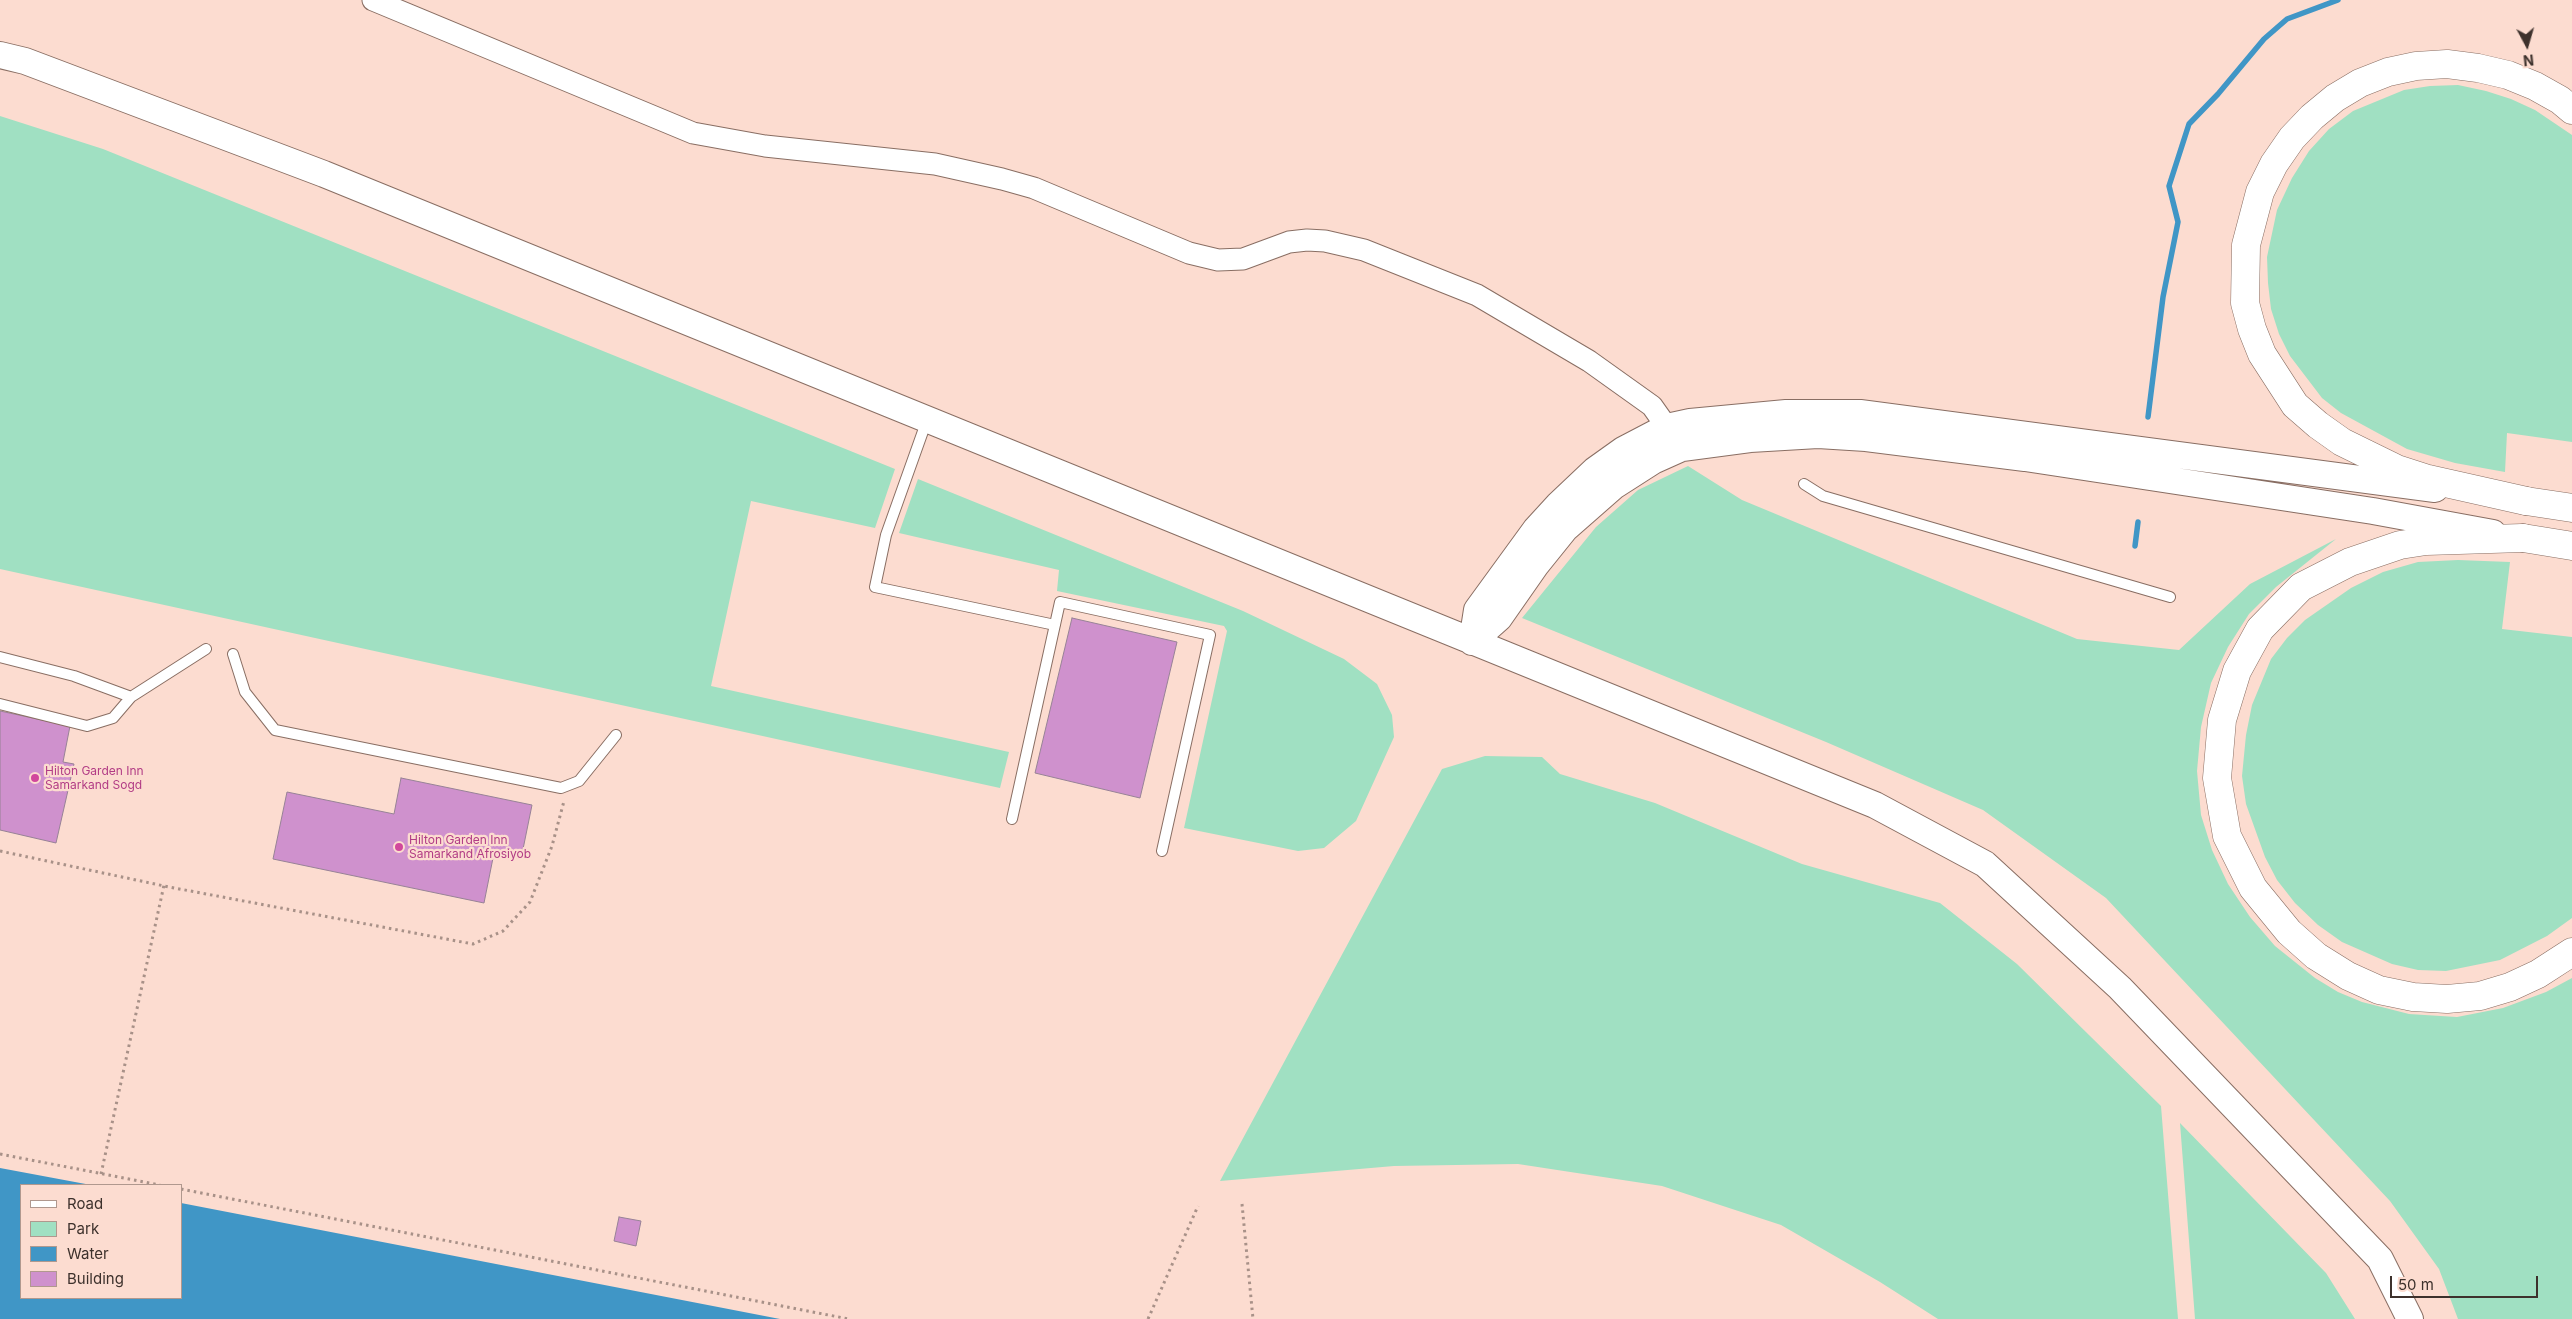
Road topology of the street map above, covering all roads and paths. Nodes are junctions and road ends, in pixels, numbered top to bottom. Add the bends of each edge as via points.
1 (373, 0) edge
2 (0, 55) edge
3 (2572, 110) edge
4 (928, 420) junction
5 (1668, 427) junction
6 (1682, 448) junction
7 (1804, 484) dead end
8 (2526, 501) junction
9 (2572, 508) edge
10 (2523, 538) junction
11 (2572, 546) edge
12 (2170, 597) dead end
13 (1055, 625) junction
14 (1472, 642) junction
15 (206, 649) dead end
16 (233, 654) dead end
17 (0, 657) edge
18 (131, 697) junction
19 (0, 704) edge
20 (616, 734) dead end
21 (568, 785) junction
22 (1012, 819) dead end
23 (0, 851) edge
24 (1162, 851) dead end
25 (164, 885) junction
26 (2572, 952) edge
27 (0, 1154) edge
28 (102, 1174) junction
29 (155, 1184) edge
30 (182, 1189) edge
31 (1242, 1204) dead end
32 (1198, 1206) dead end
33 (849, 1319) edge
34 (1148, 1319) edge
35 (1253, 1319) edge
36 (2410, 1319) edge

1 - 5 street via 693,132 765,146 935,164 1002,179 1034,188 1190,253 1218,260 1243,259 1289,242 1307,240 1364,250 1478,295 1623,383 1652,406
2 - 4 street via 25,61 333,177
3 - 8 main road via 2535,86 2508,75 2447,64 2388,72 2360,83 2335,98 2292,138 2260,192 2246,245 2245,302 2252,329 2262,354 2295,405 2342,442 2397,469
4 - 13 lane via 886,535 875,588
4 - 14 street
5 - 6 street
5 - 8 street via 1738,416 1810,412 1860,414
5 - 14 street via 1609,459 1547,517 1477,610
6 - 10 street via 1796,435 1866,438 2024,458 2363,509
6 - 14 street via 1627,477 1576,517 1536,565 1499,618
7 - 12 lane via 1823,496
8 - 9 main road
10 - 11 main road
10 - 26 main road via 2426,541 2400,545 2350,562 2302,587 2260,629 2237,670 2222,720 2217,778 2227,836 2254,888 2289,932 2316,956 2348,976 2379,990 2413,997 2480,996 2538,974
13 - 22 lane
13 - 24 lane via 1060,602 1210,635
14 - 36 street via 1875,805 1985,864 2120,988 2380,1259
15 - 18 lane
16 - 21 lane via 244,692 275,730 561,788
17 - 18 lane via 74,676
18 - 19 lane via 113,718 87,726
20 - 21 lane via 579,781
21 - 25 path via 552,846 530,902 503,931 473,944
23 - 25 path
25 - 28 path
27 - 28 path
28 - 29 path
30 - 33 path
31 - 35 path
32 - 34 path

